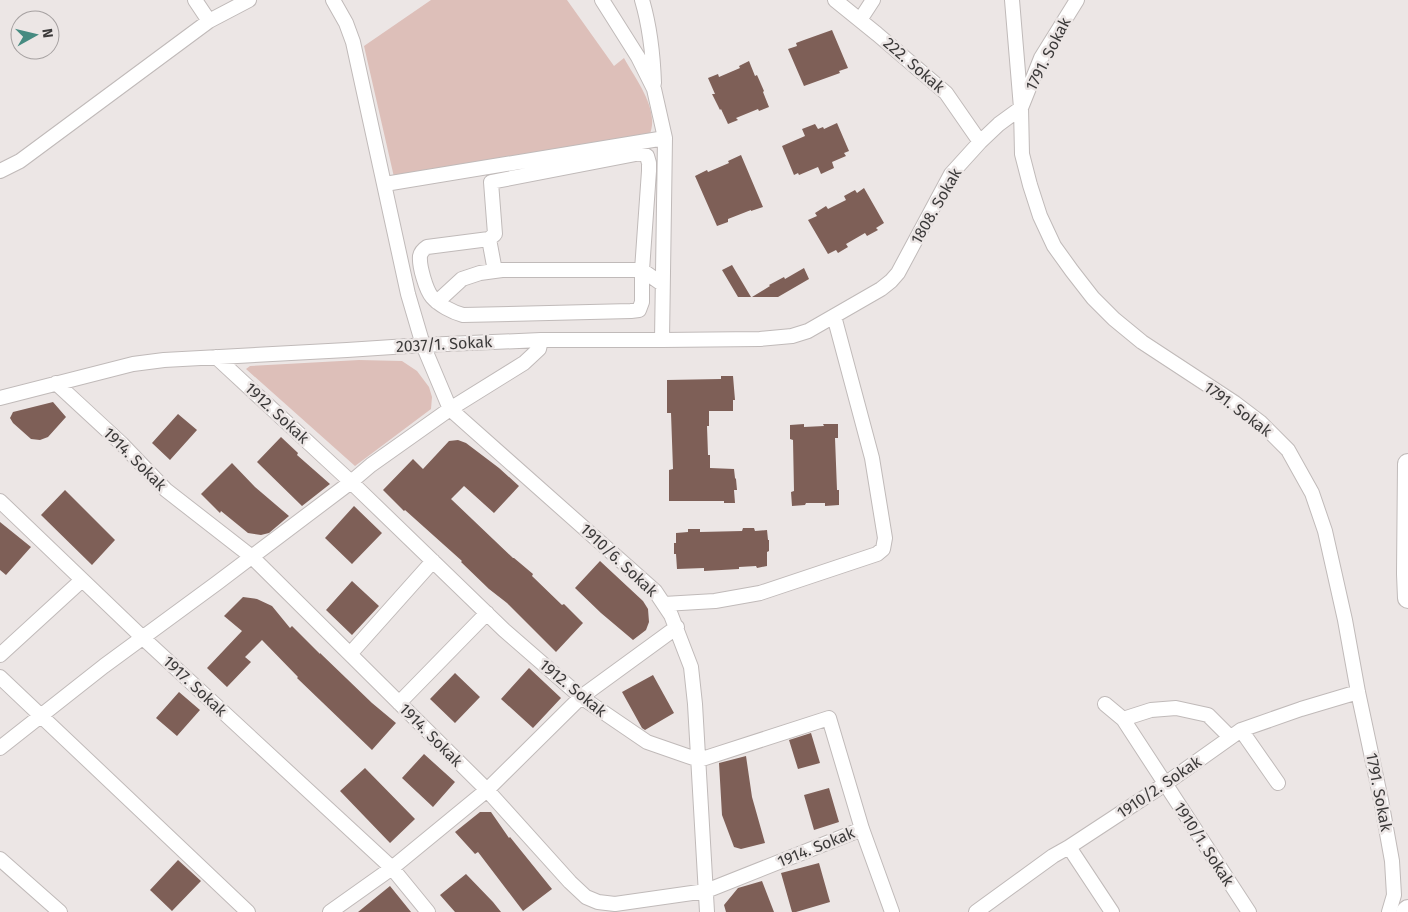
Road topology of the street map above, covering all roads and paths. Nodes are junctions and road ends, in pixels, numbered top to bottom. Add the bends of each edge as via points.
1 (195, 0) edge
2 (249, 0) edge
3 (333, 0) edge
4 (602, 0) edge
5 (642, 0) edge
6 (835, 0) edge
7 (873, 0) edge
8 (1012, 0) edge
9 (1076, 0) edge
10 (860, 20) junction
11 (209, 21) junction
12 (654, 89) junction
13 (1021, 108) junction
14 (665, 138) junction
15 (980, 142) junction
16 (0, 171) edge
17 (385, 184) junction
18 (489, 238) junction
19 (642, 270) junction
20 (495, 271) junction
21 (662, 284) junction
22 (881, 289) joint
23 (437, 302) junction
24 (834, 316) junction
25 (541, 340) junction
26 (662, 340) junction
27 (423, 345) junction
28 (216, 357) junction
29 (56, 383) junction
30 (0, 398) edge
31 (450, 409) junction
32 (1408, 464) edge
33 (352, 482) junction
34 (0, 501) edge
35 (252, 557) junction
36 (433, 561) junction
37 (82, 580) junction
38 (1408, 598) edge
39 (664, 604) junction
40 (487, 613) junction
41 (677, 627) junction
42 (143, 638) junction
43 (350, 654) junction
44 (0, 655) edge
45 (0, 676) edge
46 (1358, 692) junction
47 (581, 698) junction
48 (399, 703) junction
49 (1105, 704) dead end
50 (42, 716) junction
51 (1123, 719) junction
52 (1236, 734) junction
53 (0, 748) edge
54 (699, 760) junction
55 (1278, 783) dead end
56 (1165, 784) junction
57 (487, 790) junction
58 (862, 828) junction
59 (1069, 847) junction
60 (0, 859) edge
61 (392, 868) junction
62 (706, 891) junction
63 (609, 908) edge
64 (1245, 910) edge
65 (60, 912) edge
66 (248, 912) edge
67 (330, 912) edge
68 (428, 912) edge
69 (708, 912) edge
70 (892, 912) edge
71 (976, 912) edge
72 (1112, 912) edge
73 (1389, 912) edge

1 - 11 street
2 - 11 street
3 - 17 street via 352,42
4 - 12 street
5 - 12 street via 653,51
6 - 10 street, 222. Sokak
7 - 10 street
8 - 13 street, 1791. Sokak
9 - 13 street, 1791. Sokak via 1042,58
10 - 15 street, 222. Sokak via 946,93
11 - 16 street via 20,160
12 - 14 street
13 - 15 street, 1808. Sokak
13 - 46 street, 1791. Sokak via 1022,154 1030,185 1054,246 1072,271 1114,319 1142,342 1260,422 1288,450 1295,462 1312,493 1325,531
14 - 17 street
14 - 21 street
15 - 22 street, 1808. Sokak via 951,174 898,273
17 - 27 street via 408,294
18 - 19 street via 495,234 491,182 641,153 647,156 649,171
18 - 20 street
18 - 23 street via 422,250 427,290
19 - 20 street
19 - 21 street
19 - 23 street via 642,302 639,310 631,312 467,315 458,314
20 - 23 street via 462,279
21 - 26 street
22 - 24 street, 2037/1. Sokak
24 - 26 street, 2037/1. Sokak via 792,336
24 - 39 street via 874,467 885,538 883,549 877,554 760,593 715,601
25 - 26 street, 2037/1. Sokak
25 - 27 street, 2037/1. Sokak
25 - 31 street via 539,349 524,363
27 - 28 street, 2037/1. Sokak
27 - 31 street
28 - 29 street, 2037/1. Sokak via 133,364
28 - 33 street, 1912. Sokak
29 - 30 street, 2037/1. Sokak
29 - 35 street, 1914. Sokak via 166,490
31 - 33 street
31 - 39 street, 1910/6. Sokak via 655,591
32 - 38 highway
33 - 35 street
33 - 36 street, 1912. Sokak
34 - 37 street, 1917. Sokak
35 - 42 street
35 - 43 street, 1914. Sokak
36 - 40 street, 1912. Sokak
36 - 43 street
37 - 42 street, 1917. Sokak
37 - 44 street
39 - 41 street, 1910/6. Sokak
40 - 47 street, 1912. Sokak
40 - 48 street
41 - 47 street
41 - 54 street, 1910/6. Sokak via 691,667
42 - 50 street
42 - 61 street, 1917. Sokak
43 - 48 street, 1914. Sokak
45 - 50 street
46 - 52 street, 1910/2. Sokak
46 - 73 street, 1791. Sokak via 1392,861 1394,895
47 - 54 street, 1912. Sokak via 647,742
47 - 57 street
48 - 57 street, 1914. Sokak
49 - 51 street, 1910/1. Sokak
50 - 53 street
50 - 66 street
51 - 52 street via 1150,710 1176,708 1208,715
51 - 56 street, 1910/1. Sokak
52 - 55 street
52 - 56 street, 1910/2. Sokak
54 - 58 street via 830,718
54 - 62 street, 1910/6. Sokak
56 - 59 street, 1910/2. Sokak
56 - 64 street, 1910/1. Sokak
57 - 61 street
57 - 63 street, 1914. Sokak via 563,875 586,897
58 - 62 street, 1914. Sokak
58 - 70 street
59 - 71 street, 1910/2. Sokak
59 - 72 street
60 - 65 street
61 - 67 street
61 - 68 street, 1917. Sokak
62 - 63 street, 1914. Sokak
62 - 69 street, 1910/6. Sokak

